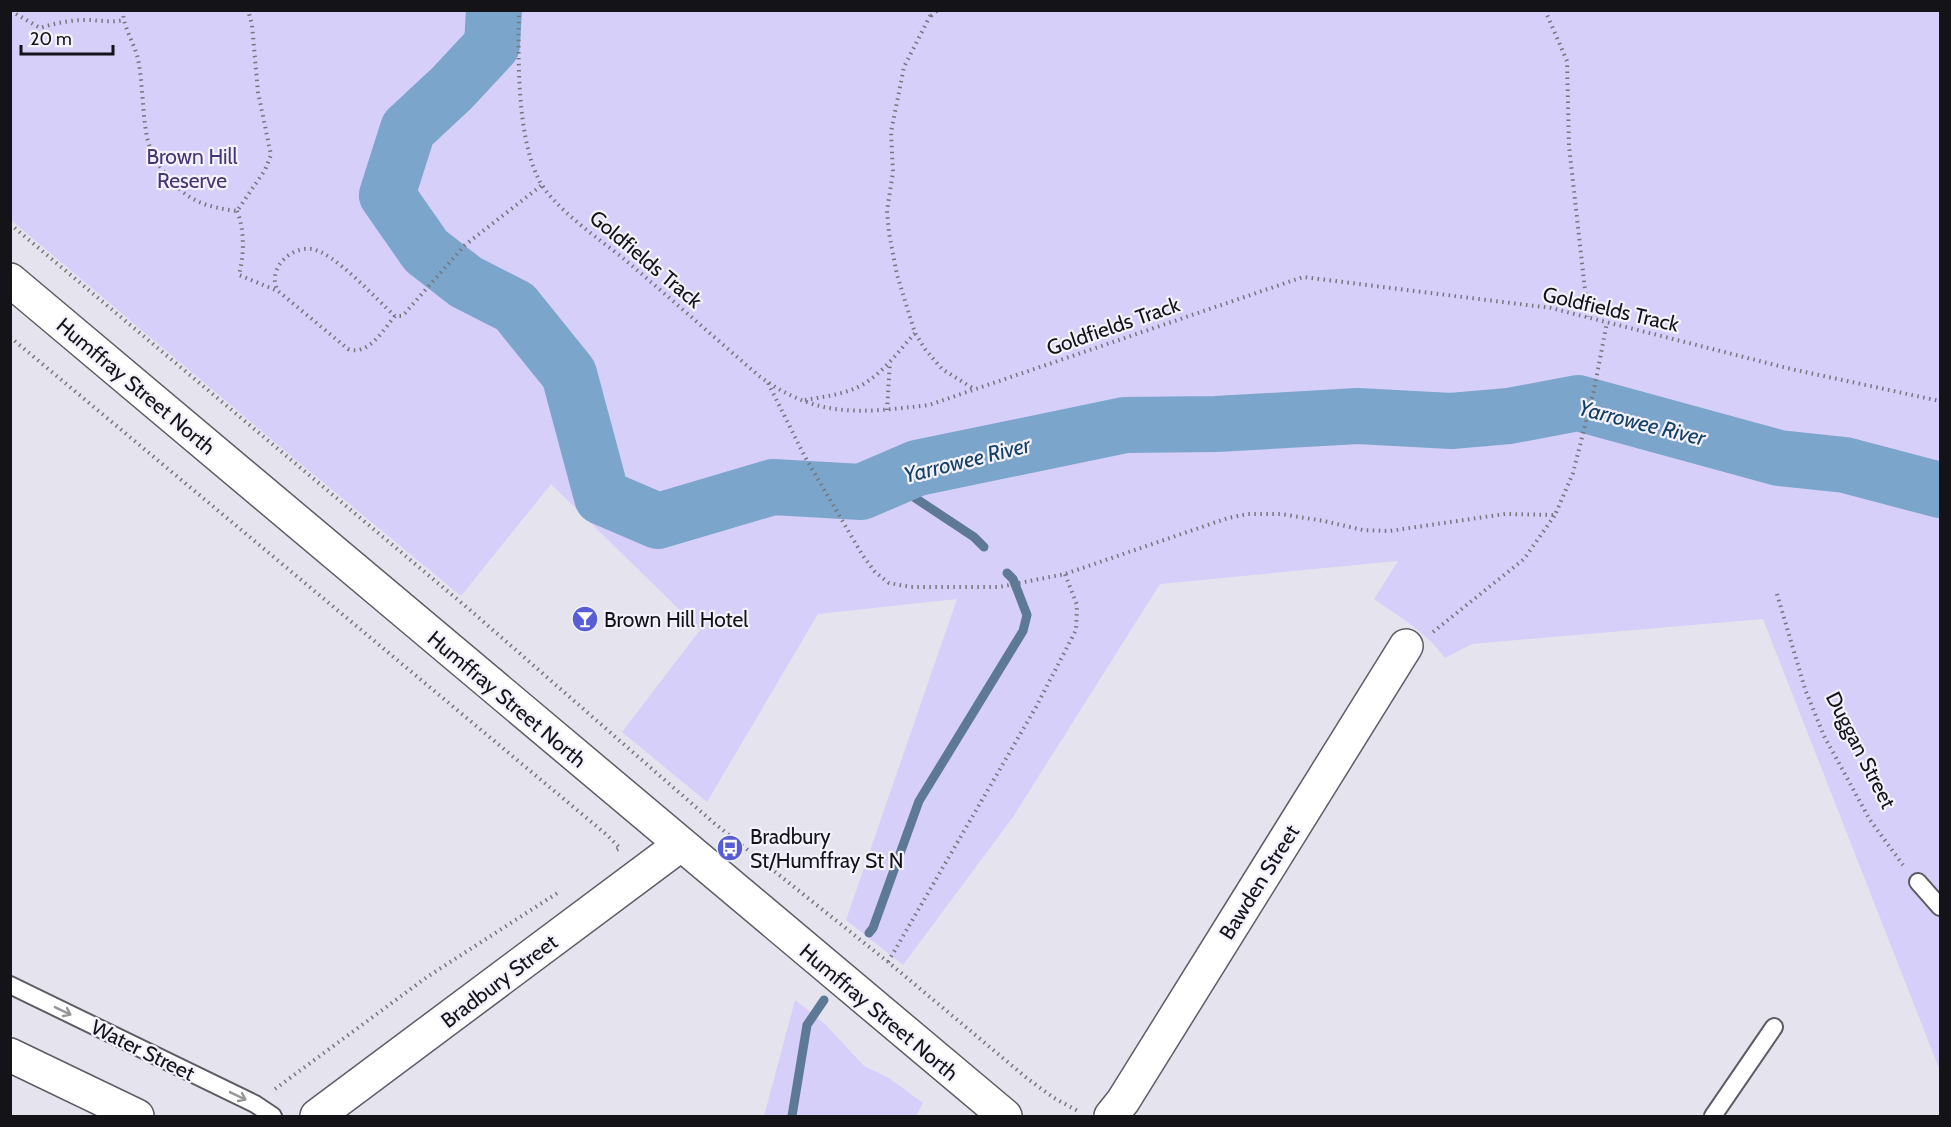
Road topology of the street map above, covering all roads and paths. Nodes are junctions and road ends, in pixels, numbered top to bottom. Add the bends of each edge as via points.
1 (123, 10) edge
2 (248, 10) edge
3 (519, 10) edge
4 (933, 10) edge
5 (938, 10) edge
6 (1545, 10) edge
7 (16, 15) dead end
8 (930, 17) junction
9 (124, 20) junction
10 (542, 185) junction
11 (237, 211) junction
12 (10, 224) edge
13 (10, 280) edge
14 (278, 291) junction
15 (395, 316) junction
16 (1588, 317) junction
17 (1607, 322) junction
18 (915, 333) junction
19 (10, 337) edge
20 (890, 361) junction
21 (768, 382) junction
22 (974, 389) junction
23 (802, 400) junction
24 (1941, 401) edge
25 (887, 410) junction
26 (1555, 514) junction
27 (1065, 574) junction
28 (1777, 594) dead end
29 (1406, 646) joint
30 (680, 845) junction
31 (611, 854) dead end
32 (1918, 882) joint
33 (567, 886) dead end
34 (1941, 907) edge
35 (888, 962) junction
36 (10, 985) edge
37 (1774, 1027) dead end
38 (10, 1054) edge
39 (255, 1104) junction
40 (1098, 1115) edge
41 (137, 1116) edge
42 (273, 1116) edge
43 (317, 1116) edge
44 (1005, 1116) edge
45 (1713, 1116) edge

1 - 9 path
2 - 11 path via 271,157
3 - 10 path, Goldfields Track via 522,113 530,160
4 - 8 path
5 - 8 path
6 - 16 path via 1567,61 1569,146
7 - 9 path via 40,28 66,21
8 - 18 path via 904,67 891,132 893,172 887,211 897,275
9 - 11 path via 138,60 148,141 155,156 186,194 211,206
10 - 15 path via 475,237 401,316
10 - 21 path, Goldfields Track via 564,209
11 - 14 path via 242,237 239,275
12 - 35 path via 470,610 714,823
13 - 30 street, Humffray Street North
14 - 15 path via 354,351 370,345
14 - 15 path via 274,279 281,262 296,251 313,249 331,258
16 - 17 path, Goldfields Track
16 - 22 path, Goldfields Track via 1551,308 1303,277
17 - 24 path, Goldfields Track via 1791,369
17 - 26 path via 1573,473
18 - 20 path
18 - 22 path via 942,369
19 - 31 path via 607,835 620,848
20 - 23 path via 858,387
20 - 25 path
21 - 23 path, Goldfields Track
21 - 27 path via 805,457 863,556 889,583 911,587 999,587
22 - 25 path, Goldfields Track via 929,405
23 - 25 path, Goldfields Track via 844,411
26 - 27 path via 1505,514 1389,531 1363,530 1281,514 1248,514
26 - 29 path via 1524,559 1415,649
27 - 35 path via 1077,605 1076,630 1036,707
28 - 32 path, Duggan Street via 1805,689 1832,753 1870,820
29 - 40 street, Bawden Street via 1123,1101
30 - 43 street, Bradbury Street
30 - 44 street, Humffray Street North
32 - 34 lane
33 - 39 path via 427,977
35 - 40 path via 1042,1090
36 -> 39 lane, Water Street
37 - 45 lane
38 - 41 street
39 - 42 lane, Water Street

